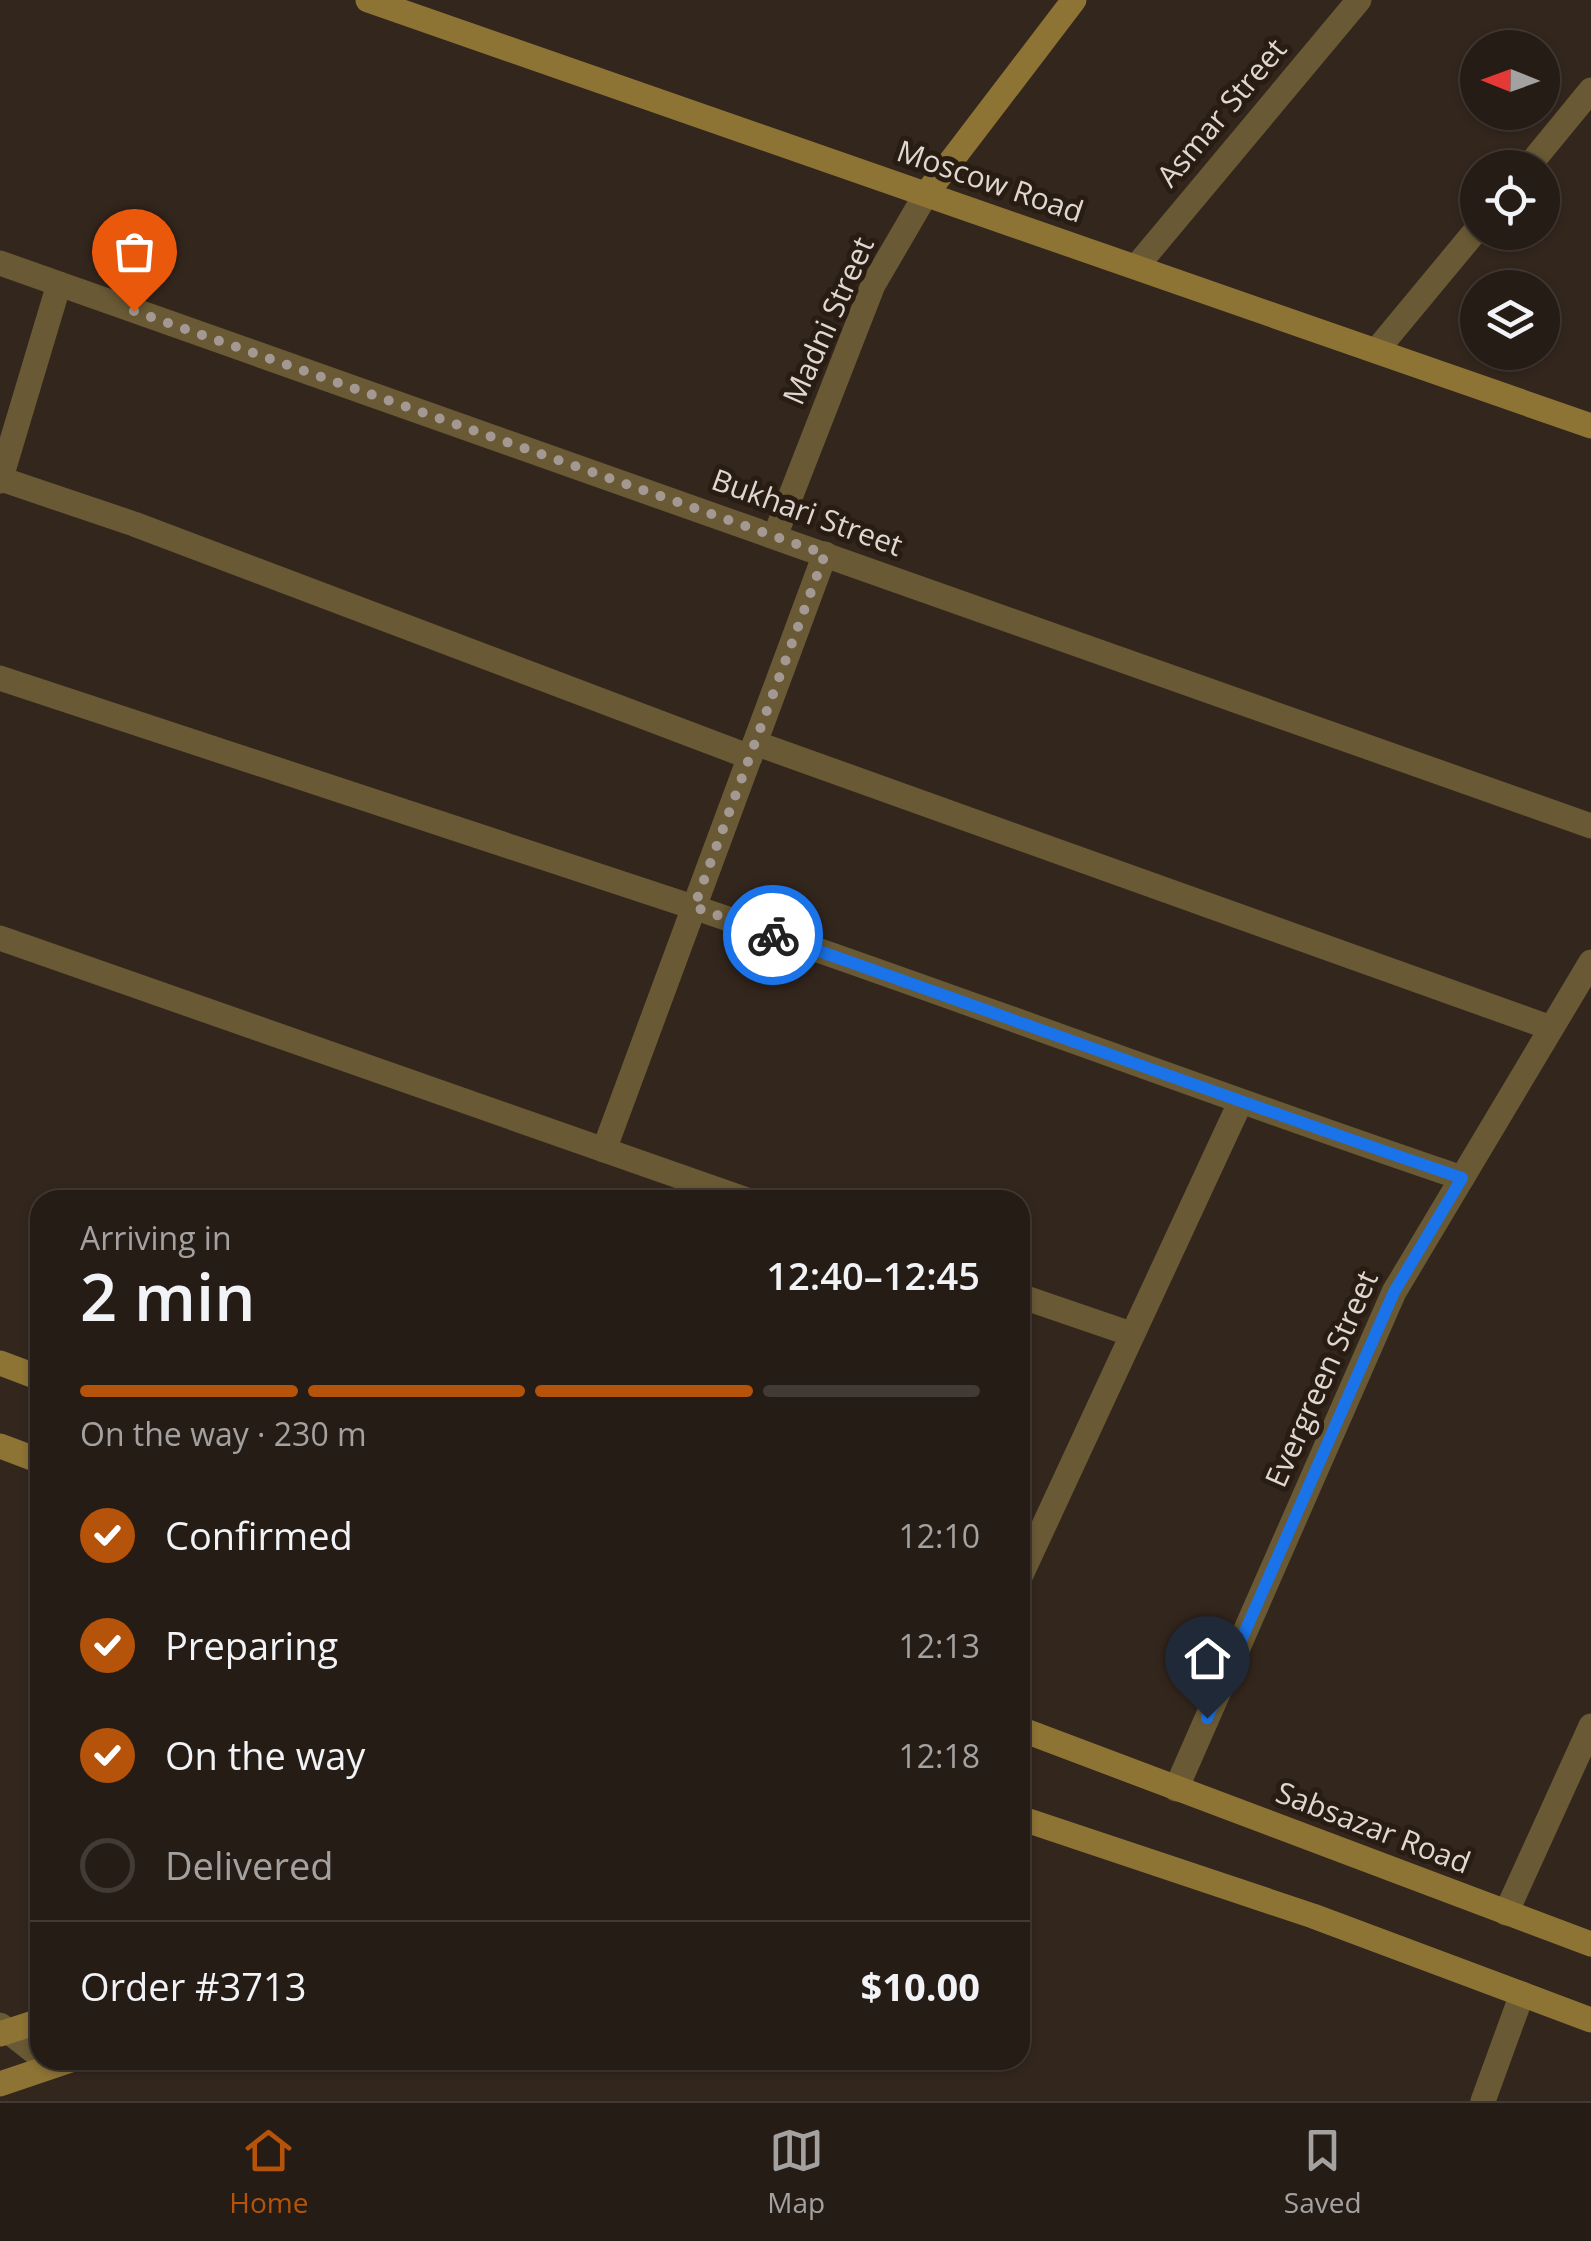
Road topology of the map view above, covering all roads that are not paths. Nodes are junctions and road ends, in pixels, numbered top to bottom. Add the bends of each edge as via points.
1 (368, 0) edge
2 (1074, 0) edge
3 (1358, 0) edge
4 (1591, 90) edge
5 (1542, 150) edge
6 (926, 194) junction
7 (1460, 250) edge
8 (0, 263) edge
9 (1136, 267) junction
10 (59, 284) junction
11 (1376, 351) junction
12 (1591, 426) edge
13 (0, 480) edge
14 (775, 536) junction
15 (825, 554) junction
16 (0, 678) edge
17 (752, 750) junction
18 (1591, 826) edge
19 (694, 907) junction
20 (0, 938) edge
21 (1591, 962) edge
22 (1551, 1028) junction
23 (1240, 1104) junction
24 (604, 1150) junction
25 (1462, 1178) junction
26 (718, 1190) edge
27 (1030, 1299) edge
28 (1131, 1334) junction
29 (0, 1363) edge
30 (30, 1374) edge
31 (0, 1446) edge
32 (30, 1456) edge
33 (1030, 1555) edge
34 (1591, 1726) edge
35 (1030, 1733) edge
36 (1176, 1789) junction
37 (1030, 1821) edge
38 (1506, 1912) junction
39 (1591, 1944) edge
40 (1522, 1994) junction
41 (1591, 2020) edge
42 (30, 2024) edge
43 (4, 2030) edge
44 (30, 2047) edge
45 (32, 2070) edge
46 (0, 2084) edge
47 (1483, 2101) edge

1 - 6 street, Moscow Road
2 - 6 street, Madni Street
3 - 9 street, Asmar Street
4 - 5 street
6 - 9 street, Moscow Road
6 - 14 street, Madni Street via 873,285
7 - 11 street
8 - 10 street, Bukhari Street
9 - 11 street, Moscow Road
10 - 13 street
10 - 14 street, Bukhari Street
11 - 12 street, Moscow Road
13 - 17 street
14 - 15 street, Bukhari Street
15 - 17 street
15 - 18 street, Bukhari Street
16 - 19 street
17 - 19 street
17 - 22 street
19 - 23 street
19 - 24 street
20 - 24 street
21 - 22 street, Evergreen Street
22 - 25 street, Evergreen Street
23 - 25 street
23 - 28 street
24 - 26 street
25 - 36 street, Evergreen Street via 1394,1292
27 - 28 street
28 - 33 street
29 - 30 street
31 - 32 street
34 - 38 street
35 - 36 street, Sabsazar Road
36 - 38 street, Sabsazar Road
37 - 40 street
38 - 39 street, Sabsazar Road
40 - 41 street
40 - 47 street
42 - 43 street
43 - 44 street
45 - 46 street

